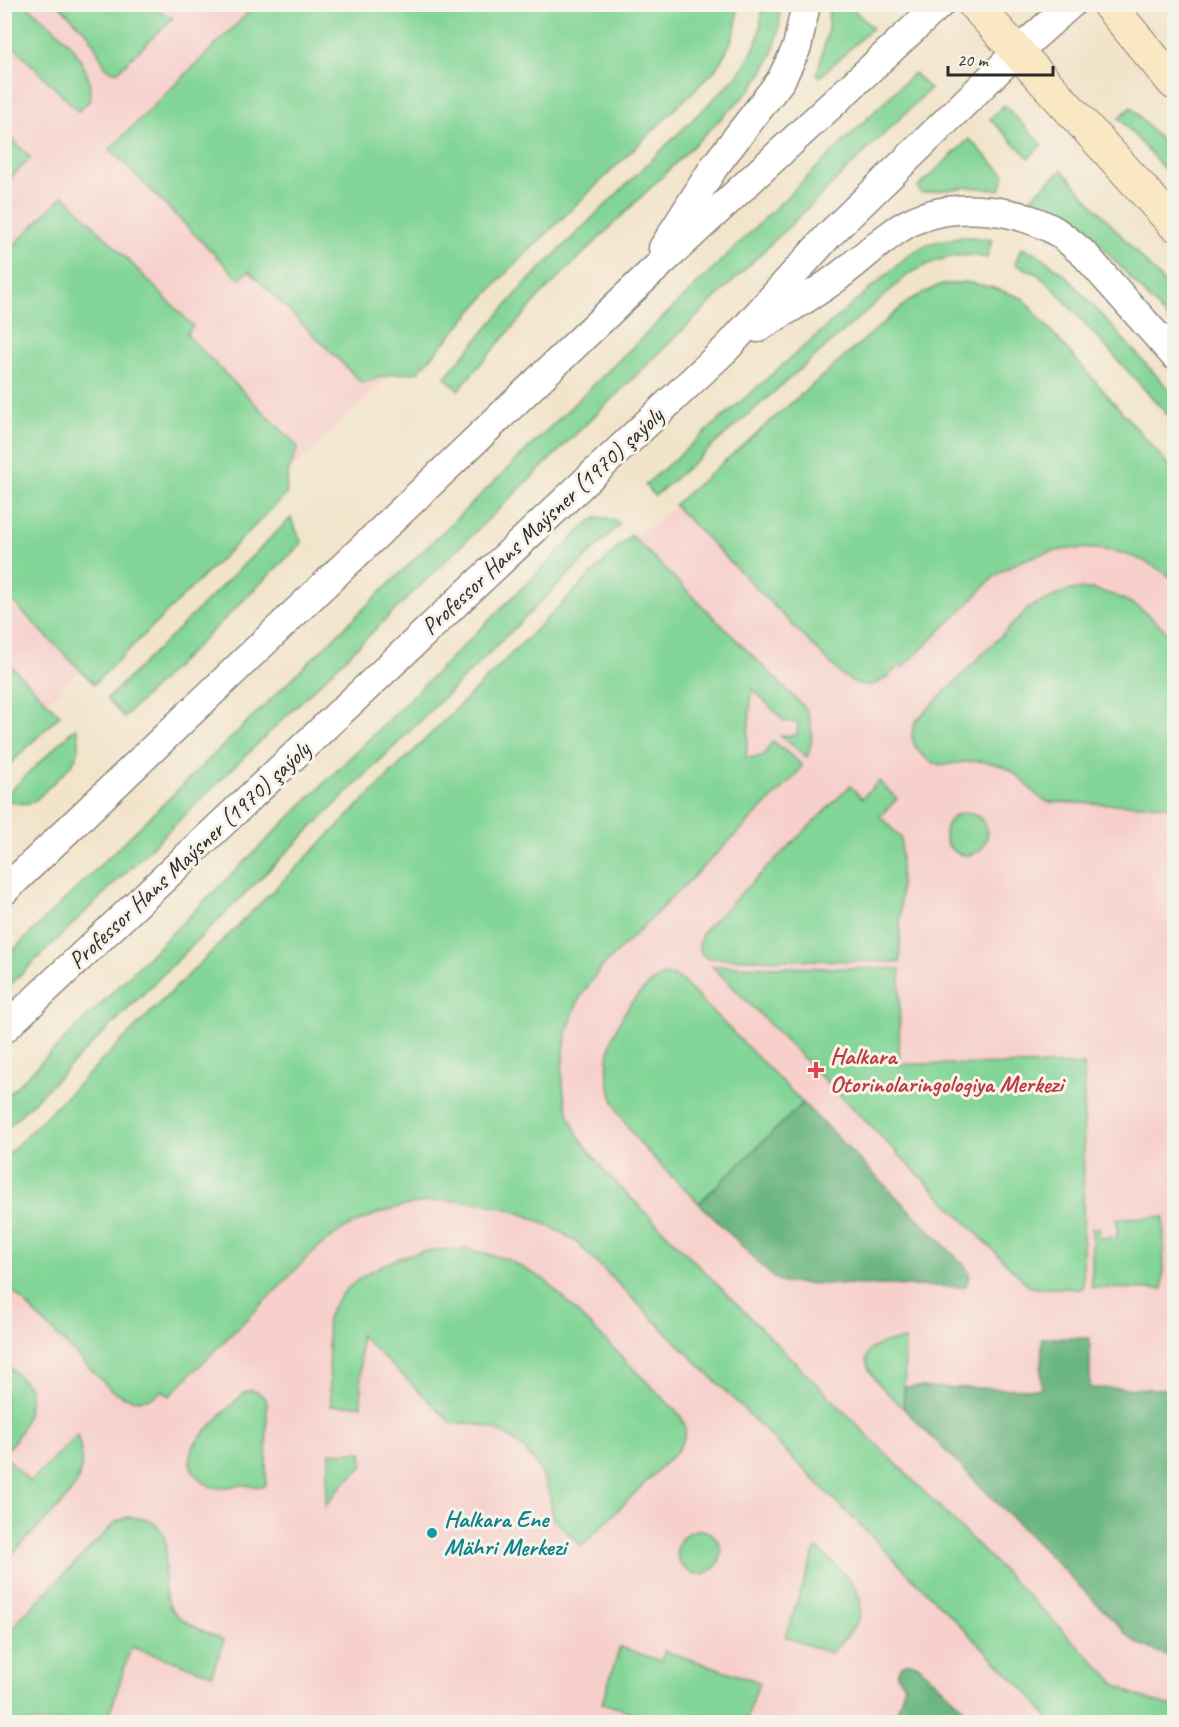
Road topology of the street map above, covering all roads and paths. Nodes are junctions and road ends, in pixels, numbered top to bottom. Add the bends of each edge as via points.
1 (806, 4) edge
2 (940, 4) edge
3 (974, 4) edge
4 (1071, 4) edge
5 (1108, 4) edge
6 (1017, 52) junction
7 (1174, 83) edge
8 (1174, 224) edge
9 (643, 280) junction
10 (728, 347) junction
11 (1174, 355) edge
12 (4, 891) edge
13 (4, 1029) edge

1 - 9 street via 796,47 781,80 714,167
2 - 9 street
3 - 6 main road
4 - 6 street, Professor Hans Maýsner (1970) şaýoly
5 - 7 main road
6 - 8 main road
6 - 10 street, Professor Hans Maýsner (1970) şaýoly via 828,236
9 - 12 street
10 - 11 street via 834,280 901,227 934,214 966,210 1025,218 1057,233 1086,256
10 - 13 street, Professor Hans Maýsner (1970) şaýoly

